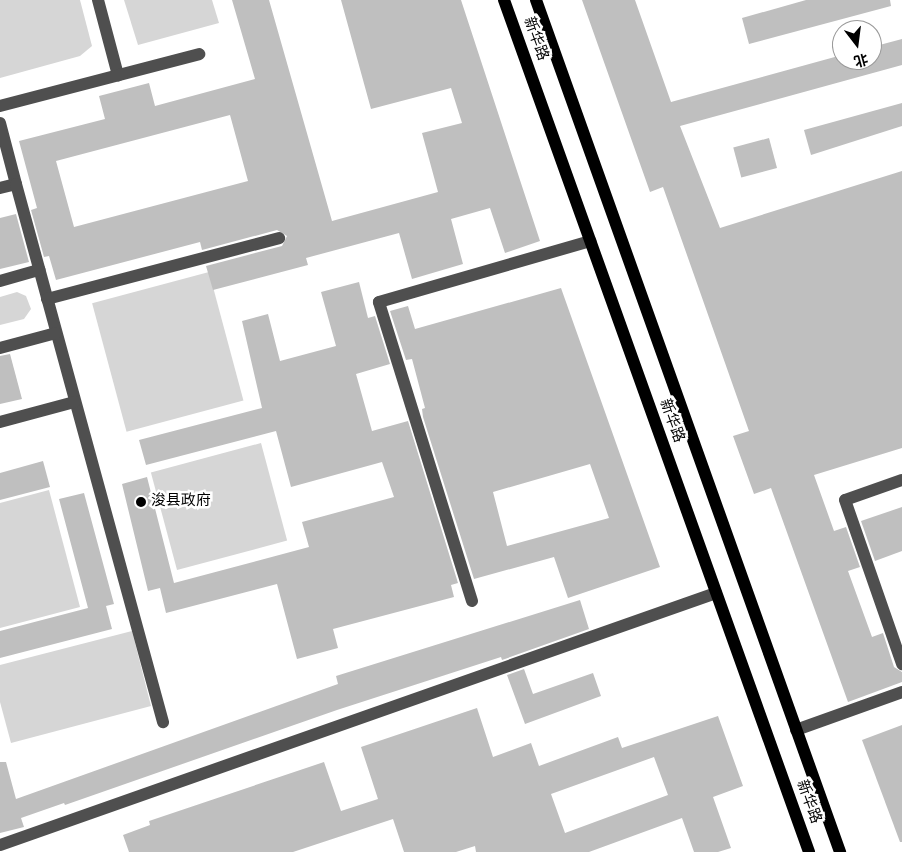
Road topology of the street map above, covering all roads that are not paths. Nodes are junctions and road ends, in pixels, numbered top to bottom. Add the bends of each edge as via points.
1 (98, 0) edge
2 (504, 0) edge
3 (536, 0) edge
4 (199, 54) dead end
5 (118, 75) junction
6 (0, 106) edge
7 (0, 123) edge
8 (16, 184) junction
9 (0, 188) edge
10 (279, 238) dead end
11 (590, 241) junction
12 (39, 270) junction
13 (0, 281) edge
14 (47, 299) junction
15 (56, 333) junction
16 (0, 348) edge
17 (74, 402) junction
18 (0, 422) edge
19 (902, 480) edge
20 (716, 593) junction
21 (472, 602) dead end
22 (902, 664) edge
23 (902, 692) edge
24 (163, 722) dead end
25 (796, 730) junction
26 (0, 845) edge
27 (809, 852) edge
28 (840, 852) edge

1 - 5 street
2 - 11 main road, 新华路
3 - 25 main road, 新华路
4 - 5 street
5 - 6 street
7 - 8 street
8 - 9 street
8 - 12 street
10 - 14 street
11 - 20 main road, 新华路
11 - 21 street via 379,302
12 - 13 street
12 - 14 street
14 - 15 street
15 - 16 street
15 - 17 street
17 - 18 street
17 - 24 street via 83,437 92,454
19 - 22 street via 844,500
20 - 26 street
20 - 27 main road, 新华路
23 - 25 street
25 - 28 main road, 新华路

